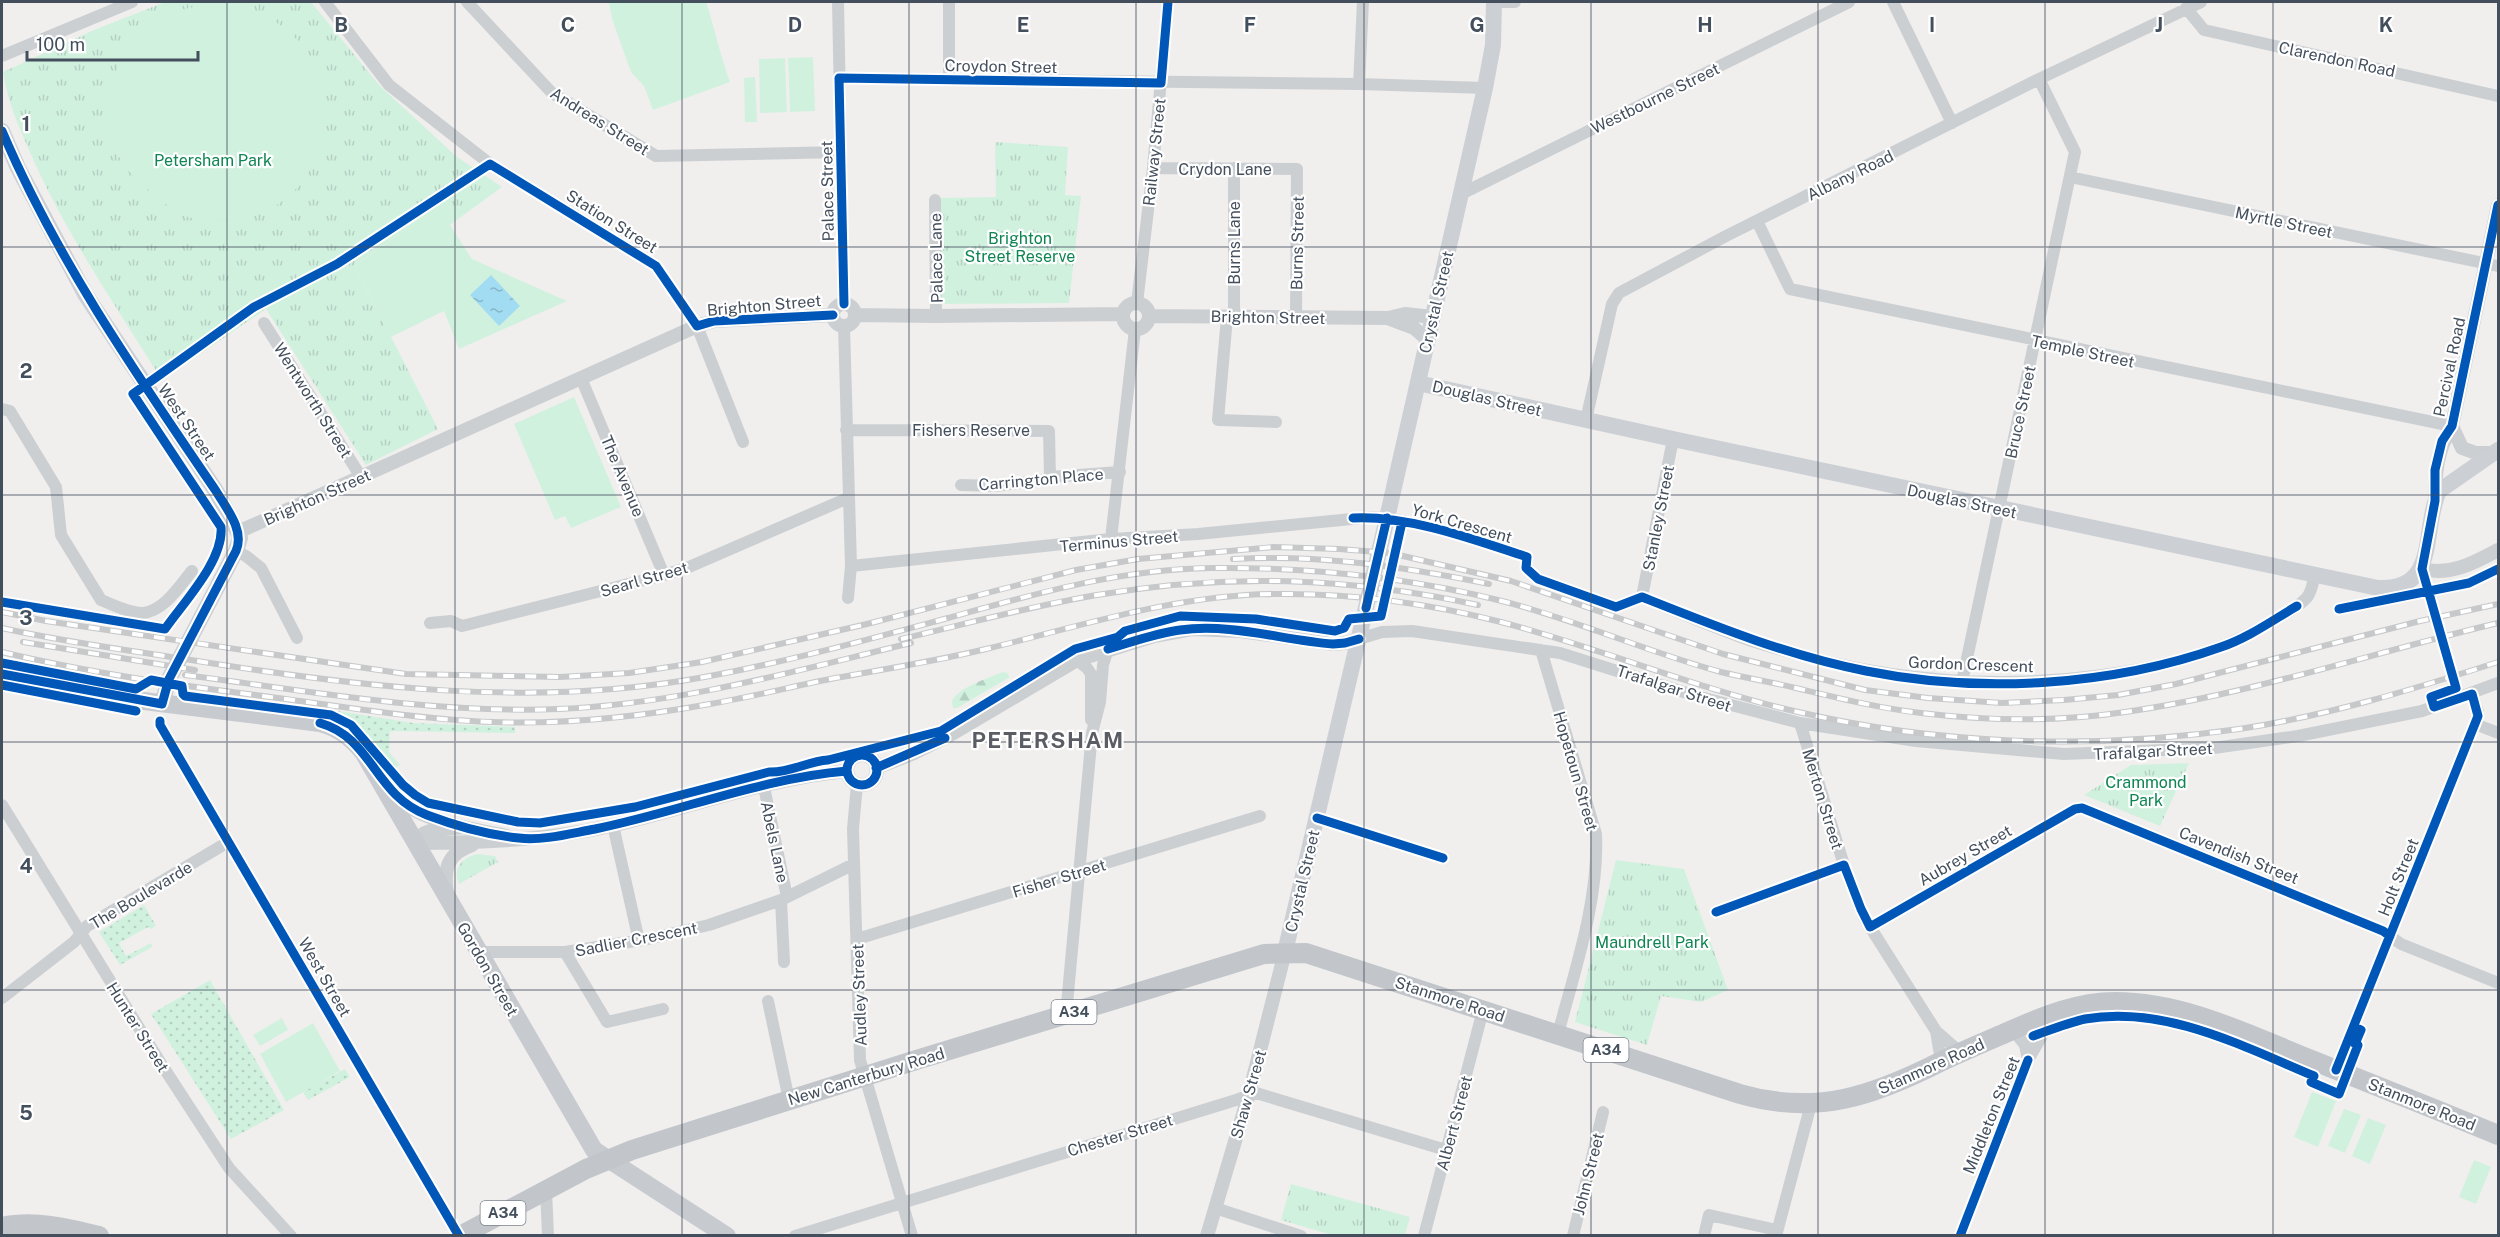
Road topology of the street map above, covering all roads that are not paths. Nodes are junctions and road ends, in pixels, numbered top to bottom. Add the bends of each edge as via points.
1 (132, 2) edge
2 (326, 2) edge
3 (467, 2) edge
4 (838, 2) edge
5 (949, 2) edge
6 (1168, 2) edge
7 (1363, 2) edge
8 (1494, 2) edge
9 (1515, 2) edge
10 (1849, 2) edge
11 (1893, 2) edge
12 (2201, 2) edge
13 (108, 6) edge
14 (2186, 8) junction
15 (2, 56) edge
16 (839, 78) junction
17 (2039, 79) junction
18 (949, 80) junction
19 (1161, 82) junction
20 (1359, 84) junction
21 (1485, 88) junction
22 (2499, 96) edge
23 (1952, 123) junction
24 (2, 131) edge
25 (841, 152) junction
26 (1153, 168) junction
27 (1234, 168) junction
28 (1297, 170) joint
29 (2070, 177) junction
30 (1461, 194) junction
31 (935, 200) dead end
32 (2499, 205) edge
33 (1757, 221) junction
34 (2492, 265) edge
35 (1137, 303) junction
36 (844, 304) junction
37 (1124, 314) junction
38 (834, 315) junction
39 (855, 315) junction
40 (1149, 315) junction
41 (936, 316) junction
42 (1231, 317) junction
43 (1296, 317) junction
44 (1433, 317) junction
45 (1388, 318) junction
46 (264, 323) dead end
47 (697, 326) junction
48 (844, 326) junction
49 (1135, 329) junction
50 (1428, 340) junction
51 (2035, 341) junction
52 (581, 378) junction
53 (1418, 383) junction
54 (2, 409) edge
55 (1586, 420) junction
56 (1276, 422) dead end
57 (2452, 426) junction
58 (846, 430) junction
59 (1673, 439) junction
60 (743, 442) dead end
61 (2496, 451) edge
62 (1120, 472) junction
63 (361, 477) junction
64 (1050, 477) junction
65 (961, 485) dead end
66 (849, 498) junction
67 (2436, 501) junction
68 (1999, 509) junction
69 (1386, 524) junction
70 (238, 532) junction
71 (1111, 539) junction
72 (2499, 550) edge
73 (236, 551) junction
74 (1527, 557) dead end
75 (851, 566) junction
76 (2422, 569) junction
77 (192, 571) dead end
78 (664, 575) junction
79 (2314, 575) junction
80 (848, 597) dead end
81 (1642, 597) joint
82 (430, 623) dead end
83 (297, 638) dead end
84 (1359, 639) junction
85 (1108, 649) junction
86 (1541, 650) junction
87 (1077, 660) junction
88 (2, 674) edge
89 (1962, 682) junction
90 (2499, 683) edge
91 (2472, 694) junction
92 (164, 697) junction
93 (1800, 723) junction
94 (2475, 724) junction
95 (165, 733) dead end
96 (1092, 733) junction
97 (2499, 733) edge
98 (876, 768) junction
99 (374, 771) junction
100 (847, 771) junction
101 (857, 784) junction
102 (764, 787) junction
103 (2, 805) edge
104 (2075, 809) joint
105 (1260, 816) dead end
106 (613, 825) junction
107 (463, 827) junction
108 (521, 838) junction
109 (228, 842) junction
110 (415, 843) junction
111 (480, 843) junction
112 (854, 864) junction
113 (1078, 871) junction
114 (447, 898) junction
115 (784, 899) junction
116 (1870, 927) junction
117 (80, 934) junction
118 (2390, 936) junction
119 (857, 939) junction
120 (639, 941) junction
121 (478, 952) junction
122 (565, 952) junction
123 (1285, 952) junction
124 (784, 962) dead end
125 (2499, 983) edge
126 (2, 998) edge
127 (768, 1000) dead end
128 (663, 1010) dead end
129 (1483, 1010) junction
130 (2061, 1011) junction
131 (1066, 1015) junction
132 (2013, 1030) junction
133 (1936, 1031) junction
134 (1558, 1034) junction
135 (1960, 1053) junction
136 (2028, 1060) junction
137 (1941, 1061) junction
138 (2336, 1070) junction
139 (864, 1076) junction
140 (1249, 1094) junction
141 (789, 1100) junction
142 (1811, 1104) junction
143 (1603, 1112) dead end
144 (2499, 1135) edge
145 (1446, 1150) junction
146 (609, 1160) junction
147 (546, 1190) junction
148 (902, 1202) junction
149 (1215, 1208) junction
150 (2, 1227) edge
151 (1777, 1233) edge
152 (99, 1236) edge
153 (291, 1236) edge
154 (459, 1236) edge
155 (548, 1236) edge
156 (727, 1236) edge
157 (795, 1236) edge
158 (912, 1236) edge
159 (1207, 1236) edge
160 (1301, 1236) edge
161 (1424, 1236) edge
162 (1573, 1236) edge
163 (1704, 1236) edge
164 (1960, 1236) edge

1 - 13 street
2 - 47 street, Station Street via 389,85 490,164 656,266
3 - 25 street, Andreas Street via 552,93 656,156
4 - 16 street, Palace Street
5 - 18 street
6 - 19 street, Railway Street
7 - 20 street
8 - 9 street
8 - 21 main road, Crystal Street via 1493,45
10 - 30 street, Westbourne Street
11 - 23 street
12 - 14 street, Albany Road
13 - 15 street
14 - 17 street, Albany Road
14 - 22 street, Clarendon Road via 2204,30
16 - 18 street, Croydon Street
16 - 25 street, Palace Street
17 - 23 street, Albany Road
17 - 29 street, Bruce Street via 2075,152
18 - 19 street, Croydon Street
19 - 20 street, Croydon Street
19 - 26 street, Railway Street
20 - 21 street, Croydon Street
21 - 30 main road, Crystal Street
23 - 33 street, Albany Road
24 - 70 main road, West Street via 85,294 216,490
25 - 36 street, Palace Street
26 - 27 street, Crydon Lane
26 - 35 street, Railway Street
27 - 28 street, Crydon Lane
27 - 42 street, Burns Lane
28 - 43 street, Burns Street
29 - 34 street, Myrtle Street
29 - 51 street, Bruce Street
30 - 44 main road, Crystal Street
31 - 41 street, Palace Lane
32 - 34 street, Percival Road
33 - 51 street, Temple Street via 1790,289
33 - 55 street, Albany Road via 1619,293 1612,304
34 - 57 street, Percival Road
35 - 37 street
35 - 40 street
36 - 38 street via 838,306
36 - 39 street
37 - 41 street
37 - 49 street via 1125,322
38 - 47 street, Brighton Street via 714,321
38 - 48 street via 835,321
39 - 41 street
39 - 48 street
40 - 42 street, Brighton Street
40 - 49 street via 1145,325
42 - 43 street, Brighton Street
42 - 56 street, Burns Lane via 1218,420
43 - 45 street, Brighton Street
44 - 45 street, Brighton Street via 1405,314
44 - 50 main road, Crystal Street
45 - 50 street, Brighton Street via 1414,328
46 - 63 street, Wentworth Street
47 - 52 street, Brighton Street
47 - 60 street, Station Street
48 - 58 street
49 - 62 street
50 - 53 main road, Crystal Street
51 - 57 street, Temple Street
51 - 68 street, Bruce Street
52 - 63 street, Brighton Street
52 - 78 street, The Avenue
53 - 55 main road, Douglas Street
53 - 69 main road, Crystal Street
54 - 77 street via 10,411 56,487 61,535 101,600 137,612 153,610 165,603
55 - 59 main road, Douglas Street
57 - 61 street, Percival Road via 2462,448 2476,453
57 - 67 street, Percival Road via 2442,441 2435,470
58 - 64 street, Fishers Reserve via 1049,431
58 - 66 street
59 - 68 main road, Douglas Street
59 - 81 street, Stanley Street
61 - 67 main road via 2444,486
62 - 64 street, Carrington Place
62 - 71 street
63 - 70 street, Brighton Street
64 - 65 street, Carrington Place via 995,486
66 - 75 street
66 - 78 street, Searl Street
67 - 76 main road, Percival Road
68 - 79 main road, Douglas Street
68 - 89 street, Bruce Street
69 - 71 street, Terminus Street via 1353,518
69 - 74 street, York Crescent via 1467,538
69 - 84 main road, Crystal Street
70 - 73 main road
71 - 75 street, Terminus Street
72 - 76 street via 2460,568 2439,573
73 - 83 street via 261,568
73 - 92 main road
75 - 80 street
76 - 79 main road, Douglas Street via 2405,584 2387,588
78 - 82 street, Searl Street via 462,626 451,621
79 - 89 street, Gordon Crescent via 2306,599 2223,647 2134,671 2049,682
81 - 89 street, Gordon Crescent via 1752,641 1866,671
84 - 85 street, Trafalgar Street via 1333,644 1256,632 1192,629
84 - 86 street, Trafalgar Street via 1404,630
84 - 123 main road, Crystal Street
85 - 87 street, Trafalgar Street
85 - 96 street
86 - 93 street, Trafalgar Street via 1574,656 1693,695
86 - 134 street, Hopetoun Street via 1596,834 1597,850 1590,908
87 - 96 street via 1091,675
87 - 98 street, Trafalgar Street via 950,735
88 - 92 main road, Gordon Street
90 - 91 street, Trafalgar Street
91 - 93 street, Trafalgar Street via 2422,711 2325,732 2224,747 2129,753 2064,754 1916,741
91 - 94 street, Holt Street via 2478,712
92 - 99 main road, Gordon Street via 334,727 351,738
93 - 116 street, Merton Street via 1844,865
94 - 97 street
94 - 118 street, Holt Street
95 - 109 street, West Street
96 - 113 street
98 - 100 street via 869,757 861,755 849,762
98 - 101 street via 873,780
99 - 107 street via 415,810
99 - 110 main road, Gordon Street
100 - 101 street
100 - 102 street
101 - 112 street, Audley Street
102 - 106 street
102 - 115 street, Abels Lane
103 - 117 street, Hunter Street
104 - 116 street, Aubrey Street
104 - 118 street, Cavendish Street via 2088,809
105 - 113 street, Fisher Street
106 - 108 street
106 - 120 street
107 - 108 street
107 - 110 street via 424,832
108 - 111 street
109 - 117 street, The Boulevarde via 87,926
109 - 154 street, West Street
110 - 111 street
110 - 114 main road, Gordon Street
111 - 114 street via 461,849 449,859 445,877
112 - 115 street, Sadlier Crescent
112 - 119 street, Audley Street
113 - 119 street, Fisher Street
113 - 131 street
114 - 121 main road, Gordon Street
115 - 120 street, Sadlier Crescent via 709,925
115 - 124 street, Abels Lane
116 - 133 street, Merton Street
117 - 126 street, The Boulevarde
117 - 153 street, Hunter Street via 229,1168
118 - 125 street, Cavendish Street
118 - 138 street, Holt Street
119 - 139 street, Audley Street
120 - 122 street, Sadlier Crescent
121 - 122 street, Sadlier Crescent
121 - 146 main road, Gordon Street via 594,1150
122 - 128 street via 607,1022
123 - 129 highway, Stanmore Road / A34 via 1306,953
123 - 131 highway, New Canterbury Road / A34 via 1264,954
123 - 140 street, Shaw Street
127 - 141 street
129 - 134 highway, Stanmore Road / A34
129 - 145 street, Albert Street
130 - 132 highway, Stanmore Road / A34
130 - 136 street, Middleton Street
130 - 138 highway, Stanmore Road / A34 via 2114,1002 2162,1006 2198,1016
131 - 139 highway, New Canterbury Road / A34
132 - 135 highway, Stanmore Road / A34
132 - 136 street, Middleton Street via 2022,1040
133 - 135 street, Merton Street
133 - 137 street, Merton Street
134 - 142 highway, Stanmore Road / A34 via 1758,1099
135 - 137 highway, Stanmore Road / A34
136 - 164 street, Middleton Street
137 - 142 highway, Stanmore Road / A34 via 1877,1092
138 - 144 highway, Stanmore Road / A34
139 - 141 highway, New Canterbury Road / A34
139 - 148 street, Audley Street
140 - 145 street
140 - 148 street, Chester Street
140 - 149 street, Shaw Street
141 - 146 highway, New Canterbury Road / A34
142 - 151 street
143 - 162 street, John Street
145 - 161 street, Albert Street
146 - 147 highway, New Canterbury Road / A34
146 - 156 main road, Gordon Street
147 - 154 highway, New Canterbury Road / A34
147 - 155 street
148 - 157 street, Chester Street
148 - 158 street, Audley Street
149 - 159 street, Shaw Street
149 - 160 street
150 - 152 highway via 40,1225
151 - 163 street via 1708,1215

